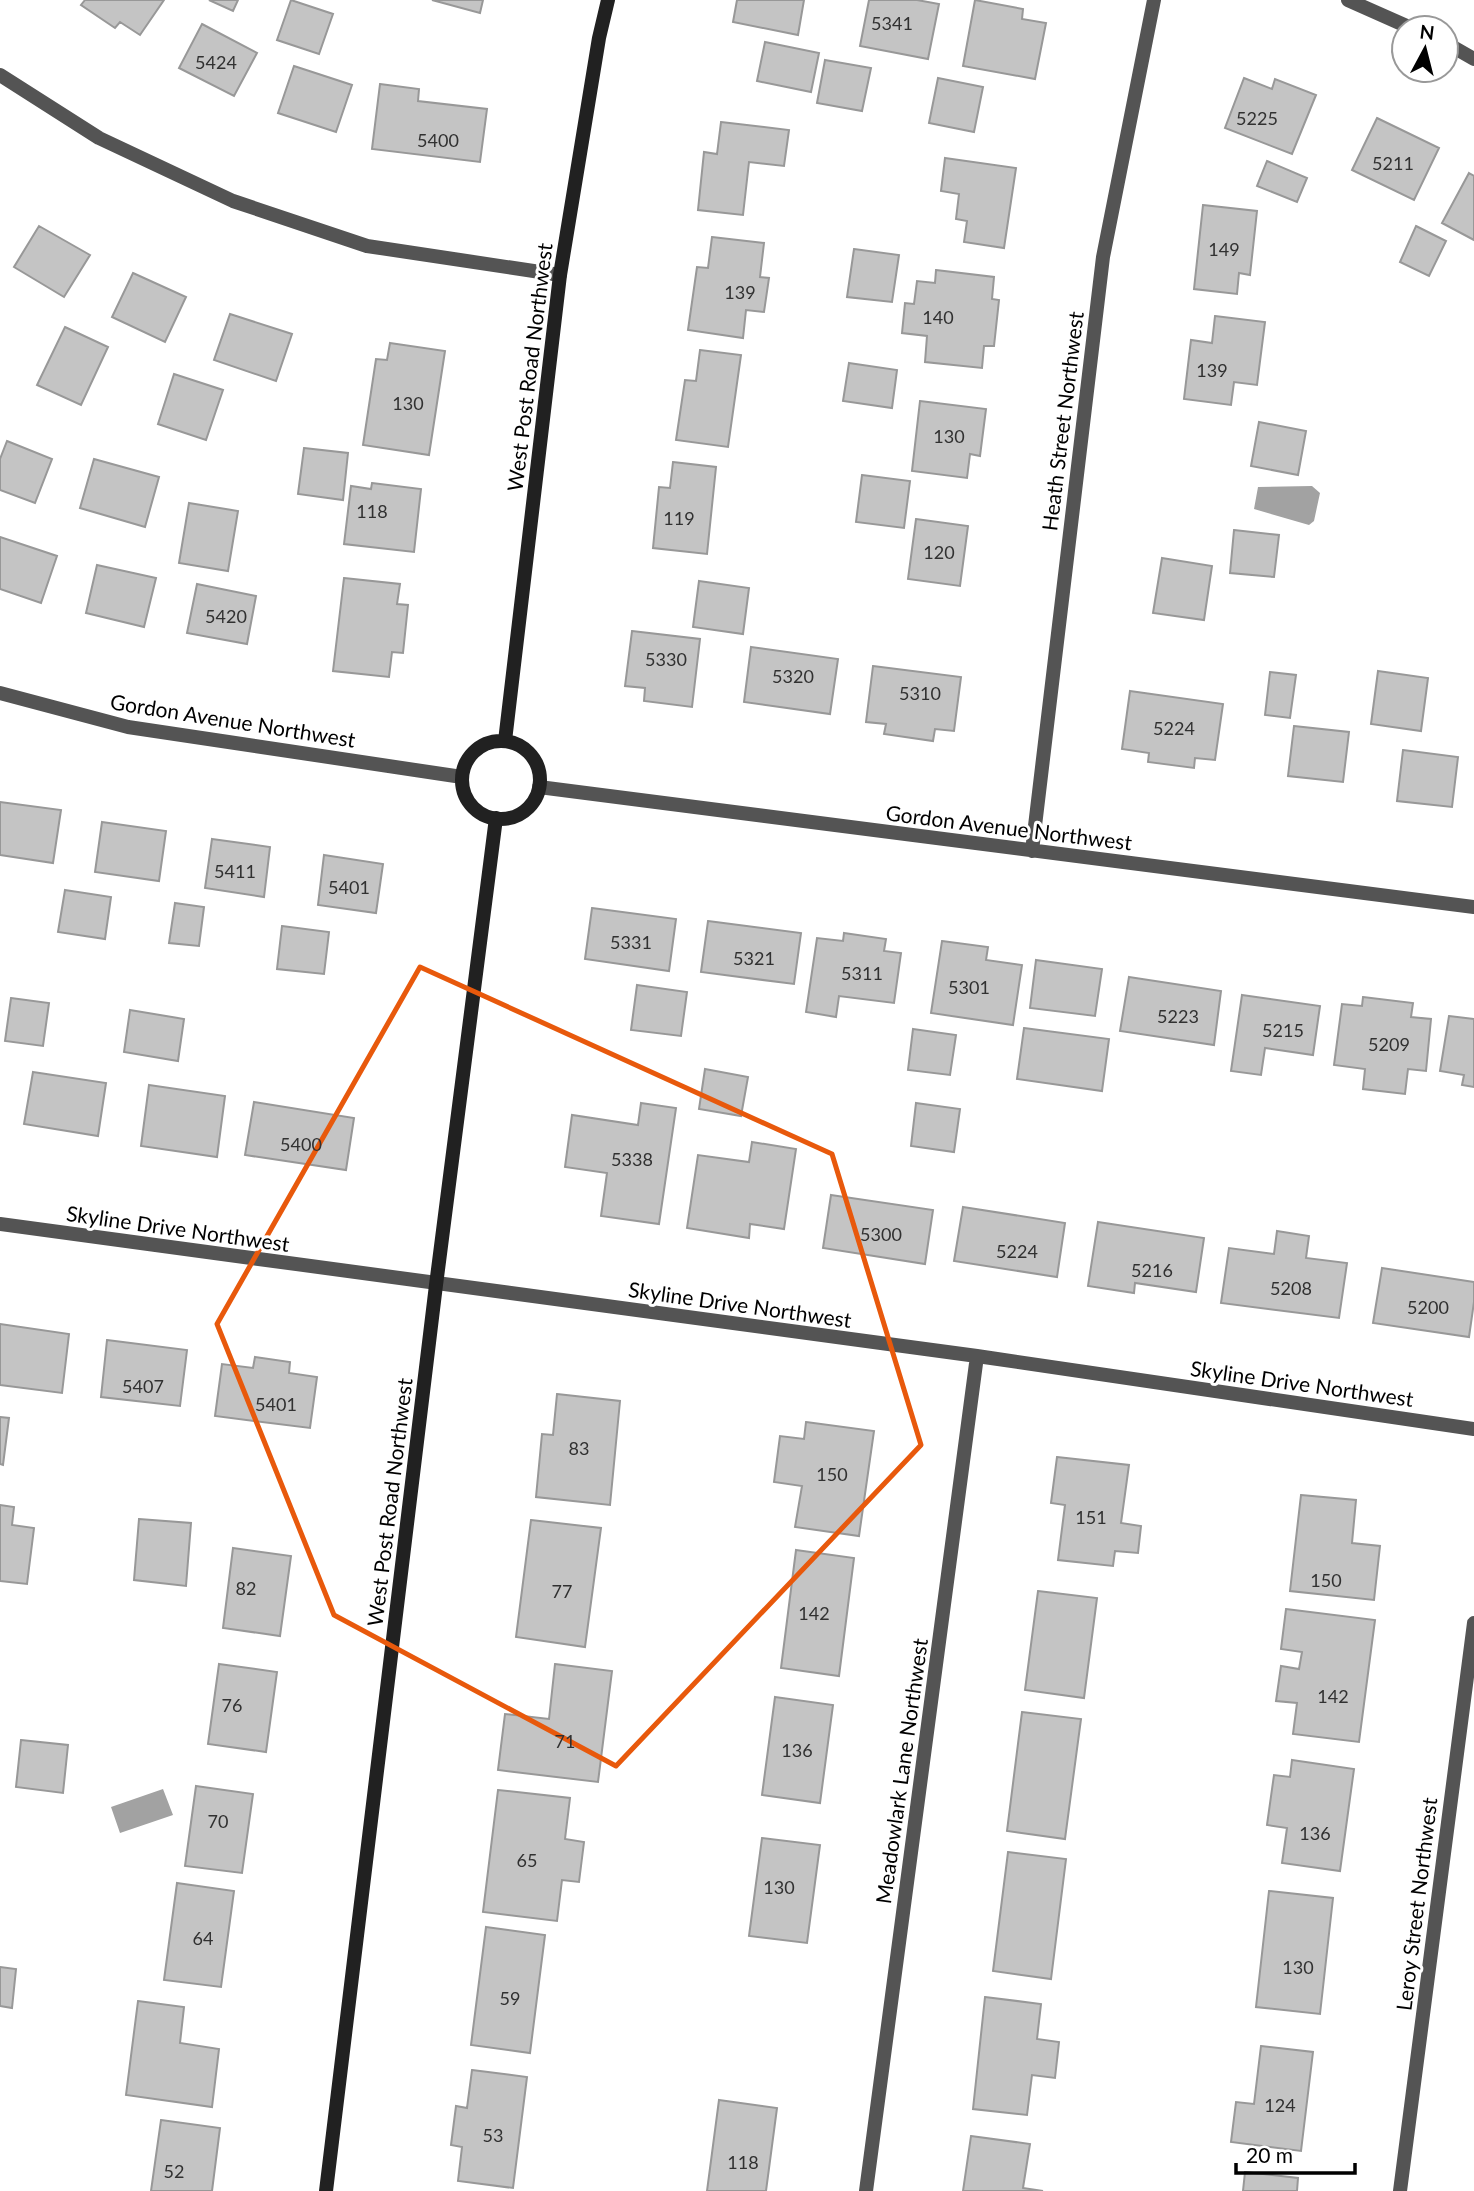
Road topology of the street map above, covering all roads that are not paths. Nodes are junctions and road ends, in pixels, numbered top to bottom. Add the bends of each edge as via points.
1 (608, 0) edge
2 (1154, 0) edge
3 (1348, 0) edge
4 (1390, 19) edge
5 (0, 75) edge
6 (560, 275) junction
7 (0, 693) edge
8 (505, 741) junction
9 (462, 777) junction
10 (539, 788) junction
11 (496, 818) junction
12 (1032, 851) junction
13 (1474, 907) edge
14 (0, 1224) edge
15 (436, 1284) junction
16 (977, 1356) junction
17 (1474, 1429) edge
18 (1474, 1623) edge
19 (326, 2191) edge
20 (866, 2191) edge
21 (1400, 2191) edge

1 - 6 street, West Post Road Northwest
2 - 12 street, Heath Street Northwest via 1103,257
3 - 4 street
5 - 6 street via 99,138 233,201 367,246
6 - 8 street, West Post Road Northwest
7 - 9 street, Gordon Avenue Northwest via 128,727
8 - 9 street via 481,746
8 - 10 street via 528,751 536,762
9 - 11 street via 475,808
10 - 11 street via 536,798 519,814
10 - 12 street, Gordon Avenue Northwest
11 - 15 street, West Post Road Northwest
12 - 13 street, Gordon Avenue Northwest
14 - 15 street, Skyline Drive Northwest
15 - 16 street, Skyline Drive Northwest
15 - 19 street, West Post Road Northwest
16 - 17 street, Skyline Drive Northwest
16 - 20 street, Meadowlark Lane Northwest
18 - 21 street, Leroy Street Northwest

